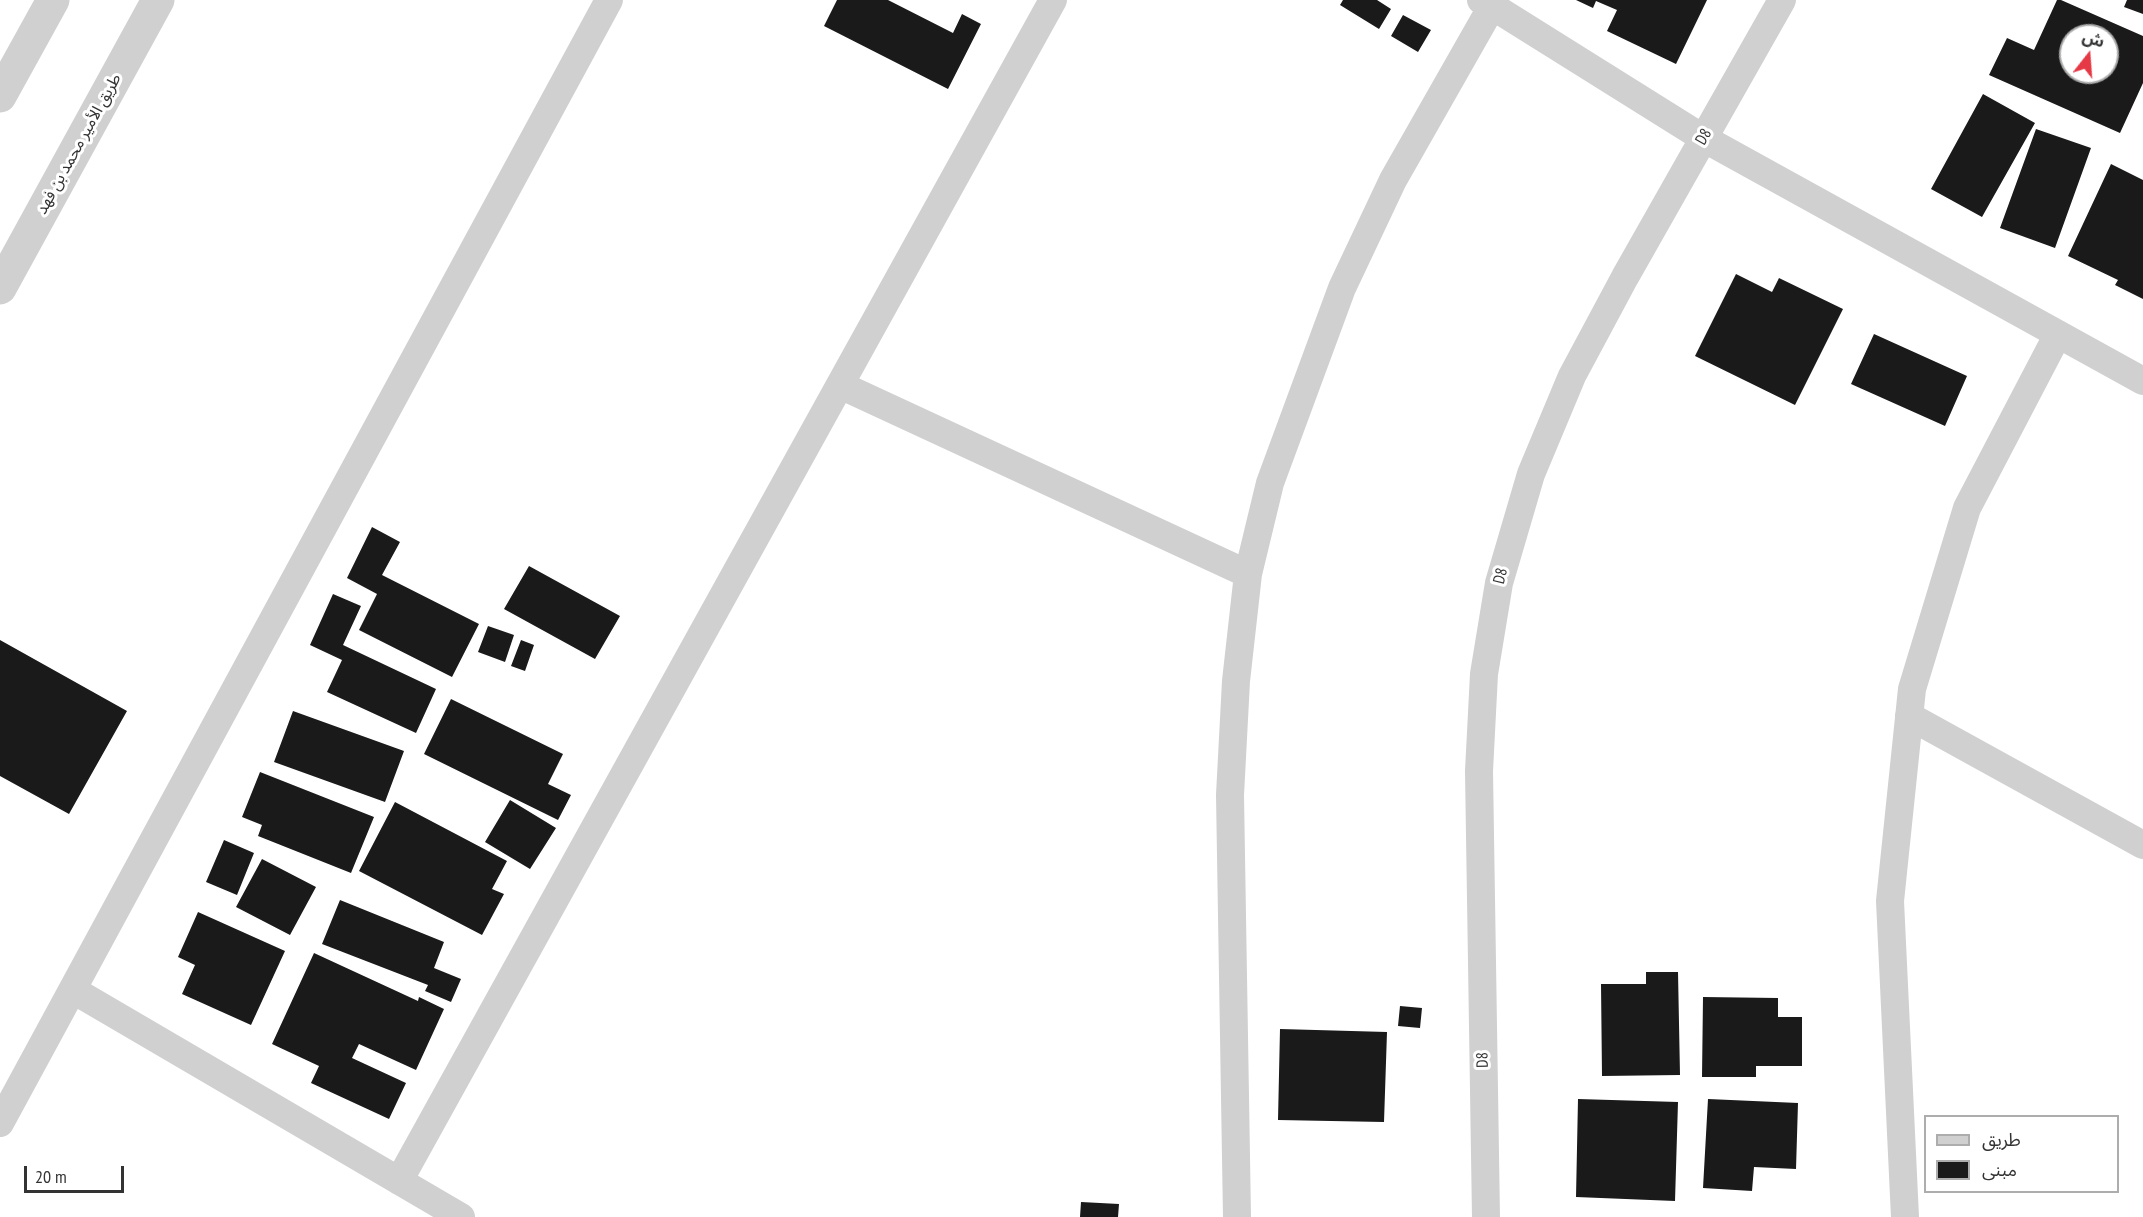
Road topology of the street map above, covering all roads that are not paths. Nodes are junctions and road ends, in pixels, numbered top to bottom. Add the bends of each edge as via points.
1 (53, 0) edge
2 (158, 0) edge
3 (609, 0) edge
4 (1053, 0) edge
5 (1782, 0) edge
6 (1487, 3) edge
7 (0, 96) edge
8 (1703, 138) junction
9 (0, 288) edge
10 (2058, 334) junction
11 (2143, 381) edge
12 (840, 386) junction
13 (1248, 574) junction
14 (1909, 716) junction
15 (2143, 846) edge
16 (73, 990) junction
17 (0, 1123) edge
18 (399, 1181) junction
19 (462, 1217) edge
20 (1237, 1217) edge
21 (1486, 1217) edge
22 (1905, 1217) edge

1 - 7 street
2 - 9 street, طريق الأمير محمد بن فهد
3 - 16 street
4 - 12 street
5 - 8 street, D8
6 - 8 street
6 - 13 street via 1393,180 1342,288 1270,483
8 - 10 street
8 - 21 street, D8 via 1572,376 1531,474 1499,583 1484,675 1479,771
10 - 11 street
10 - 14 street via 1967,508 1912,689
12 - 13 street
12 - 18 street
13 - 20 street via 1236,681 1230,795
14 - 15 street
14 - 22 street via 1890,901
16 - 17 street
16 - 18 street
18 - 19 street

